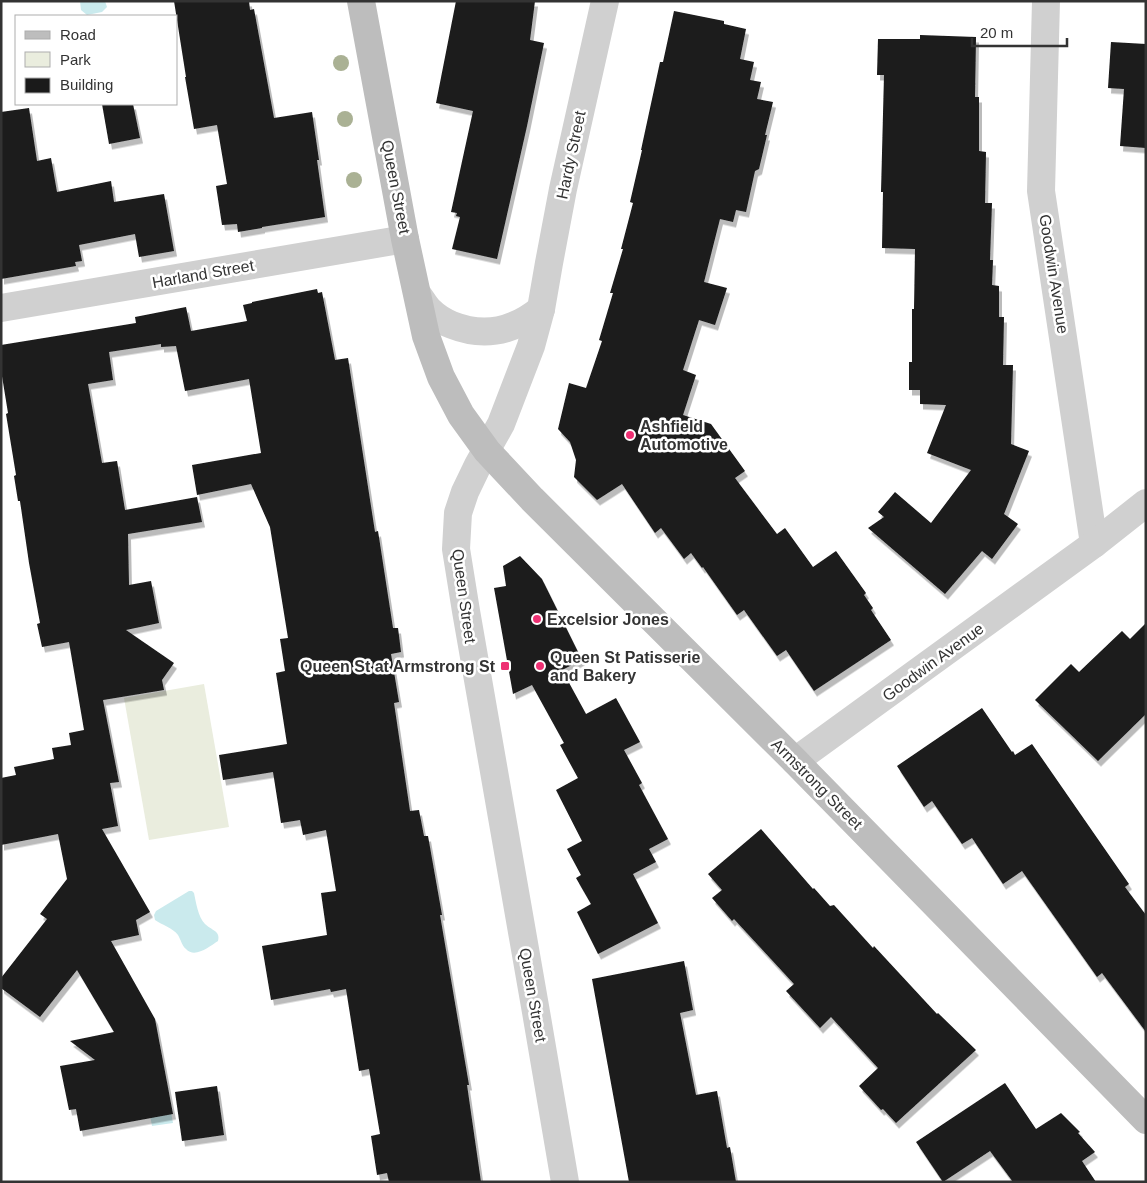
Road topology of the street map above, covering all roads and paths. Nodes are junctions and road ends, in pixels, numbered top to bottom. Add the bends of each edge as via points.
1 (361, 1) edge
2 (605, 1) edge
3 (1046, 1) edge
4 (406, 239) junction
5 (418, 295) junction
6 (1, 308) edge
7 (542, 309) junction
8 (487, 450) junction
9 (1146, 504) edge
10 (1094, 544) junction
11 (795, 761) junction
12 (1146, 1120) edge
13 (565, 1182) edge

1 - 4 street, Queen Street
2 - 7 street, Hardy Street via 548,263
3 - 10 street, Goodwin Avenue via 1041,191
4 - 5 street, Queen Street
4 - 6 street, Harland Street
5 - 7 street via 430,311 464,330 483,332 515,326
5 - 8 street, Queen Street via 426,336 441,377 461,415
7 - 8 street, Hardy Street via 518,382
8 - 11 street, Armstrong Street
8 - 13 street, Queen Street via 458,513 456,549
9 - 10 street, Goodwin Avenue
10 - 11 street, Goodwin Avenue
11 - 12 street, Armstrong Street

